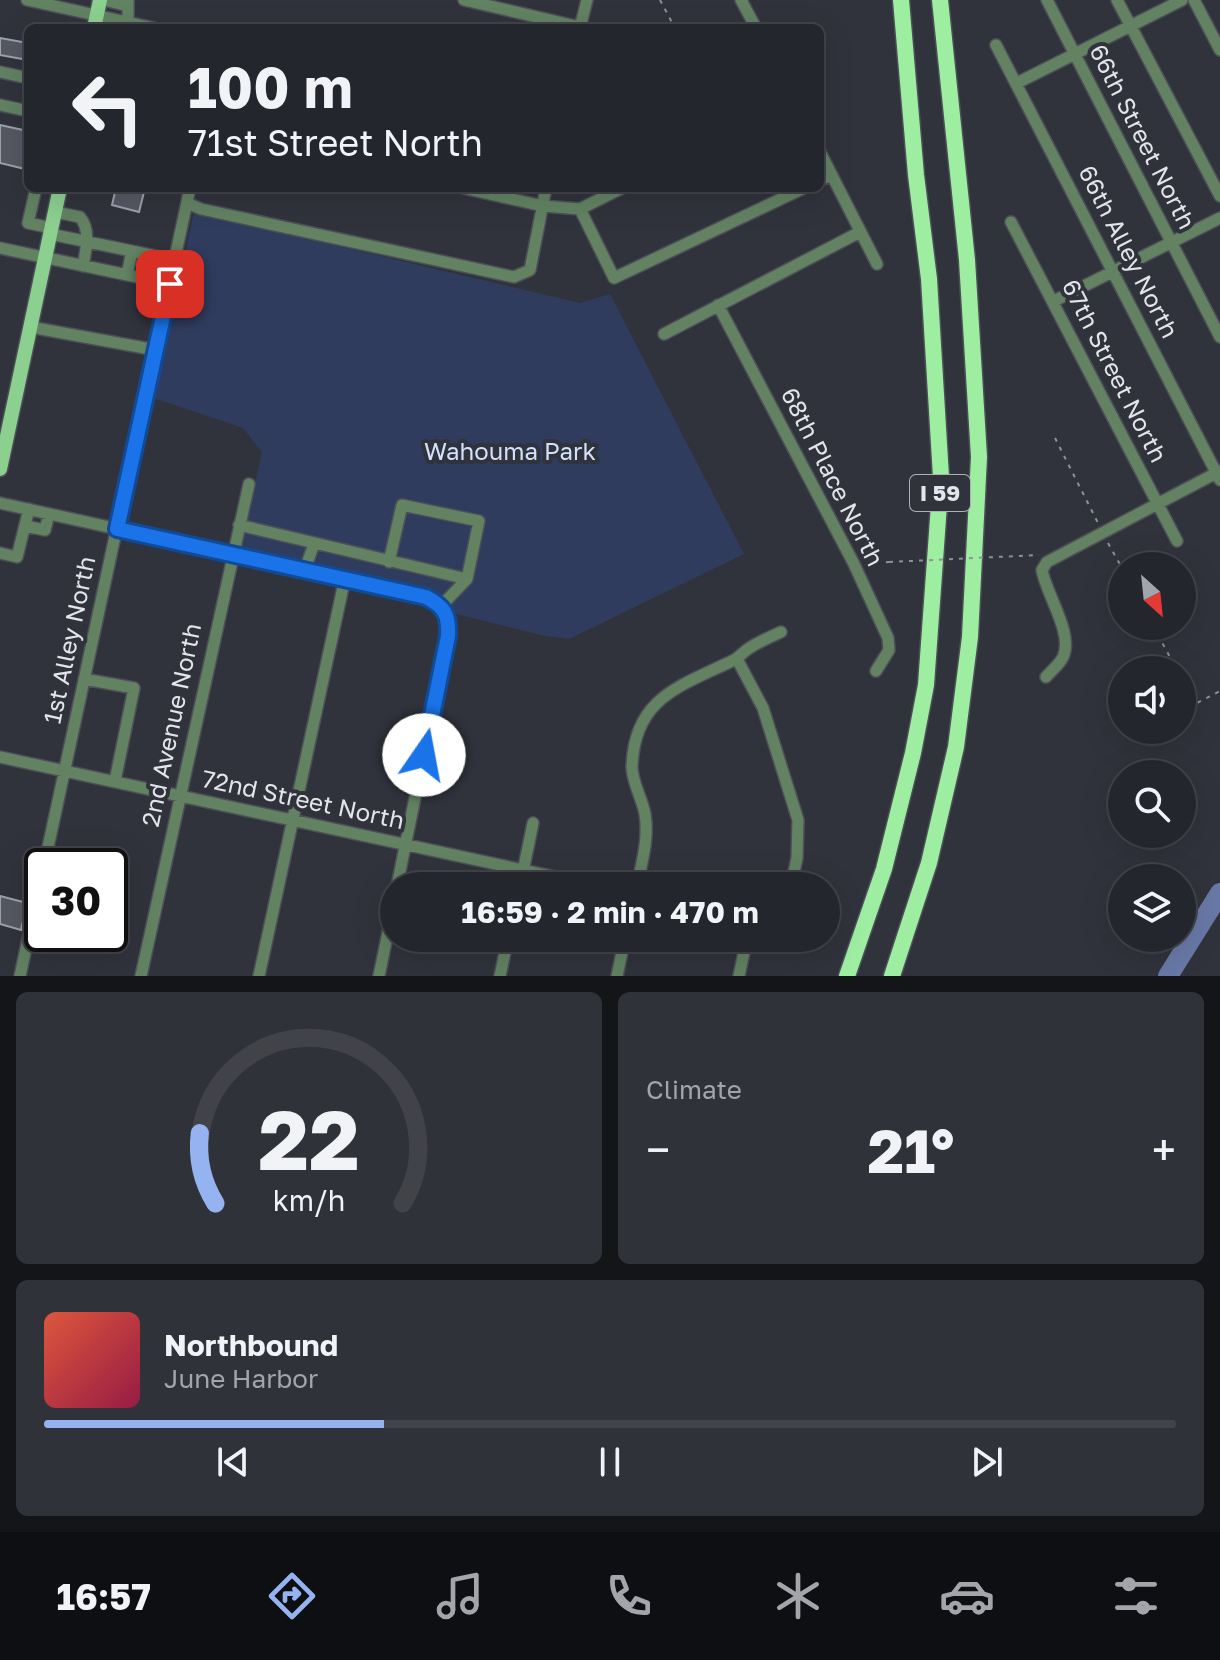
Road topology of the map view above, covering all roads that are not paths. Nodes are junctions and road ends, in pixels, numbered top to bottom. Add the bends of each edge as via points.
1 (27, 0) edge
2 (102, 0) edge
3 (464, 0) edge
4 (587, 0) edge
5 (741, 0) edge
6 (901, 0) edge
7 (940, 0) edge
8 (1047, 0) edge
9 (1117, 0) edge
10 (1182, 0) edge
11 (1194, 0) edge
12 (128, 3) edge
13 (96, 22) edge
14 (117, 24) edge
15 (128, 24) edge
16 (573, 24) edge
17 (582, 24) edge
18 (754, 24) edge
19 (1131, 26) junction
20 (996, 45) dead end
21 (1220, 50) edge
22 (1075, 54) junction
23 (0, 72) edge
24 (24, 77) edge
25 (1017, 83) junction
26 (0, 105) edge
27 (24, 110) edge
28 (824, 160) edge
29 (832, 175) junction
30 (824, 178) edge
31 (35, 192) edge
32 (59, 192) edge
33 (189, 192) edge
34 (481, 192) edge
35 (545, 192) edge
36 (610, 192) edge
37 (796, 192) edge
38 (1220, 196) edge
39 (187, 203) junction
40 (543, 206) junction
41 (580, 209) junction
42 (55, 212) junction
43 (1220, 218) edge
44 (1011, 222) dead end
45 (51, 231) junction
46 (860, 232) junction
47 (87, 242) junction
48 (1171, 242) junction
49 (0, 248) edge
50 (132, 251) junction
51 (45, 257) junction
52 (175, 260) junction
53 (877, 264) dead end
54 (83, 266) junction
55 (1113, 271) junction
56 (127, 275) junction
57 (170, 284) junction
58 (1054, 301) junction
59 (718, 305) junction
60 (30, 327) junction
61 (664, 334) dead end
62 (1220, 337) edge
63 (156, 350) junction
64 (0, 469) edge
65 (1219, 474) edge
66 (249, 484) dead end
67 (0, 503) edge
68 (1158, 503) junction
69 (29, 509) junction
70 (49, 514) junction
71 (239, 525) junction
72 (25, 526) junction
73 (117, 529) junction
74 (1177, 541) dead end
75 (314, 544) junction
76 (0, 553) edge
77 (232, 555) junction
78 (389, 562) junction
79 (305, 569) junction
80 (345, 578) junction
81 (467, 579) junction
82 (444, 610) junction
83 (781, 632) dead end
84 (737, 659) junction
85 (876, 671) dead end
86 (1046, 677) dead end
87 (84, 679) junction
88 (0, 757) edge
89 (64, 770) junction
90 (115, 781) junction
91 (179, 796) junction
92 (293, 820) junction
93 (533, 823) dead end
94 (406, 845) junction
95 (48, 848) edge
96 (523, 870) junction
97 (400, 872) edge
98 (532, 872) edge
99 (640, 872) edge
100 (794, 872) edge
101 (25, 952) edge
102 (384, 952) edge
103 (505, 952) edge
104 (622, 952) edge
105 (744, 952) edge
106 (20, 976) edge
107 (141, 976) edge
108 (259, 976) edge
109 (379, 976) edge
110 (500, 976) edge
111 (617, 976) edge
112 (739, 976) edge
113 (847, 976) edge
114 (892, 976) edge

1 - 13 street
2 - 12 street
2 - 13 main road
3 - 16 street
4 - 17 street
5 - 18 street
6 - 113 highway, I 59 via 929,279 940,492 926,685 913,753 884,869
7 - 114 highway, I 59 via 967,260 979,457 970,637 956,747 929,863
8 - 22 street, 66th Street North
9 - 19 street
10 - 19 street
11 - 21 street
12 - 15 street
13 - 14 street
19 - 22 street
19 - 38 street
20 - 25 street, 66th Alley North
22 - 25 street
22 - 48 street, 66th Street North
23 - 24 street
25 - 55 street, 66th Alley North
26 - 27 street
28 - 29 street
29 - 30 street
29 - 46 street
31 - 45 street via 28,223
32 - 42 main road
33 - 39 street, 1st Alley North
34 - 40 street
35 - 40 street
36 - 41 street
37 - 41 street via 614,278
39 - 40 street via 514,277 530,270
39 - 52 street, 1st Alley North
40 - 41 street
42 - 45 main road
42 - 47 street via 80,217
43 - 48 street
44 - 58 street, 67th Street North
45 - 47 street
45 - 51 main road
46 - 53 street
46 - 59 street
47 - 50 street
47 - 54 street
48 - 55 street
48 - 62 street, 66th Street North
49 - 51 street
50 - 52 street
50 - 56 street
51 - 54 street
51 - 60 main road
52 - 57 street, 1st Alley North
54 - 56 street
55 - 58 street
55 - 65 street, 66th Alley North
56 - 57 street
57 - 63 street, 1st Alley North
58 - 68 street, 67th Street North
59 - 61 street
59 - 85 street, 68th Place North via 888,638 889,650
60 - 63 street
60 - 64 main road
63 - 73 street, 1st Alley North
65 - 68 street
66 - 71 street, 2nd Avenue North
67 - 69 street
68 - 74 street, 67th Street North
68 - 86 street via 1047,562 1042,570 1045,587 1066,646
69 - 70 street
69 - 72 street
70 - 72 street via 45,530
70 - 73 street
71 - 75 street
71 - 77 street, 2nd Avenue North
72 - 76 street via 17,557
73 - 77 street
73 - 87 street, 1st Alley North
75 - 78 street
75 - 79 street
77 - 79 street
77 - 91 street, 2nd Avenue North
78 - 81 street
78 - 81 street via 402,505 479,521
79 - 80 street
80 - 82 street via 426,597
80 - 92 street
81 - 82 street
82 - 94 street via 448,636
83 - 84 street
84 - 99 street via 665,695 638,729 632,769 647,834
84 - 100 street via 763,708 798,820
87 - 89 street, 1st Alley North
87 - 90 street via 134,688
88 - 89 street, 72nd Street North
89 - 90 street, 72nd Street North
89 - 95 street, 1st Alley North
90 - 91 street, 72nd Street North
91 - 92 street, 72nd Street North
91 - 107 street, 2nd Avenue North
92 - 94 street, 72nd Street North
92 - 108 street
93 - 96 street
94 - 96 street, 72nd Street North
94 - 97 street
96 - 98 street, 72nd Street North
101 - 106 street
102 - 109 street
103 - 110 street
104 - 111 street
105 - 112 street

